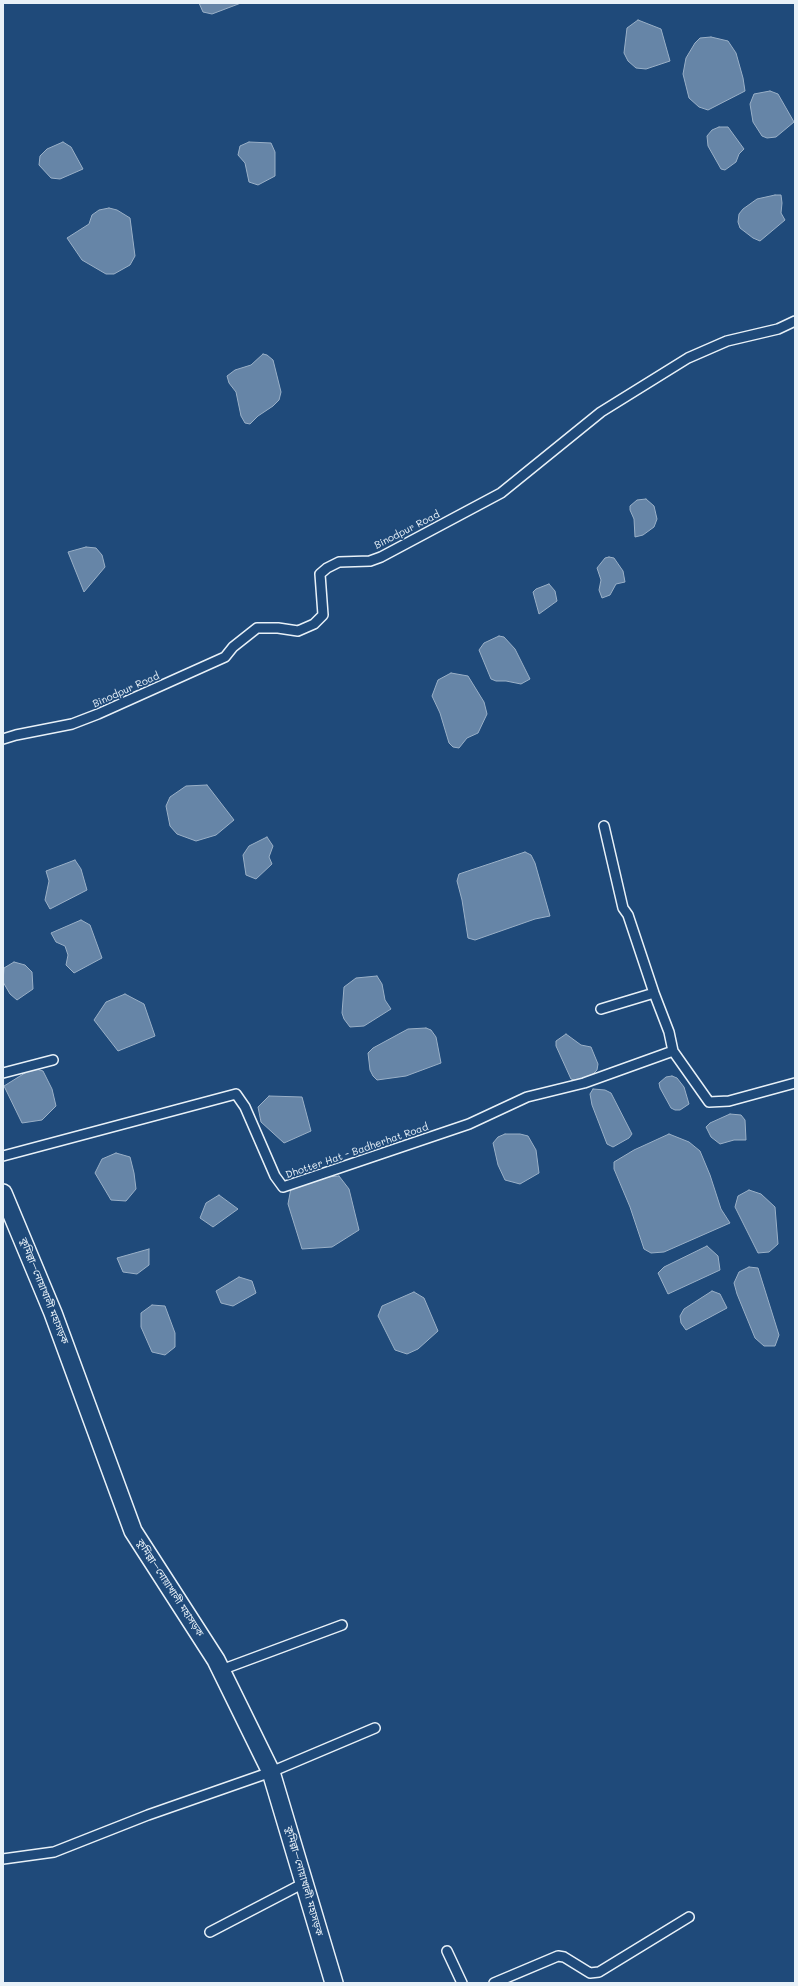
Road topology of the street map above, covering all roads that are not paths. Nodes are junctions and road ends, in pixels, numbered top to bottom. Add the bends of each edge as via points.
1 (795, 322) edge
2 (3, 739) edge
3 (604, 826) dead end
4 (654, 993) junction
5 (601, 1009) dead end
6 (673, 1051) junction
7 (53, 1060) dead end
8 (3, 1073) edge
9 (795, 1083) edge
10 (3, 1156) edge
11 (3, 1193) edge
12 (342, 1625) dead end
13 (221, 1670) junction
14 (375, 1728) dead end
15 (271, 1772) junction
16 (3, 1859) edge
17 (304, 1883) junction
18 (688, 1917) dead end
19 (210, 1932) dead end
20 (447, 1951) dead end
21 (334, 1983) edge
22 (462, 1983) edge
23 (494, 1983) edge

1 - 2 street, Binodpur Road via 778,329 727,341 688,358 601,412 501,493 381,557 370,561 339,562 327,568 320,574 323,615 314,624 298,631 257,628 225,657 98,714 72,724
3 - 4 street via 623,908 628,915
4 - 5 street
4 - 6 street via 669,1032
6 - 9 street via 709,1102 729,1101
6 - 10 street, Dhotter Hat - Badherhat Road via 584,1083 527,1097 469,1124 283,1187 275,1176 245,1107 236,1094
7 - 8 street
11 - 13 highway, কুমিল্লা–নোয়াখালী মহাসড়ক via 53,1313 133,1531
12 - 13 street
13 - 15 highway, কুমিল্লা–নোয়াখালী মহাসড়ক
14 - 15 street
15 - 16 street via 148,1815 54,1852
15 - 17 highway, কুমিল্লা–নোয়াখালী মহাসড়ক
17 - 19 street
17 - 21 highway, কুমিল্লা–নোয়াখালী মহাসড়ক
18 - 23 street via 599,1972 590,1974 564,1957 558,1956
20 - 22 street

